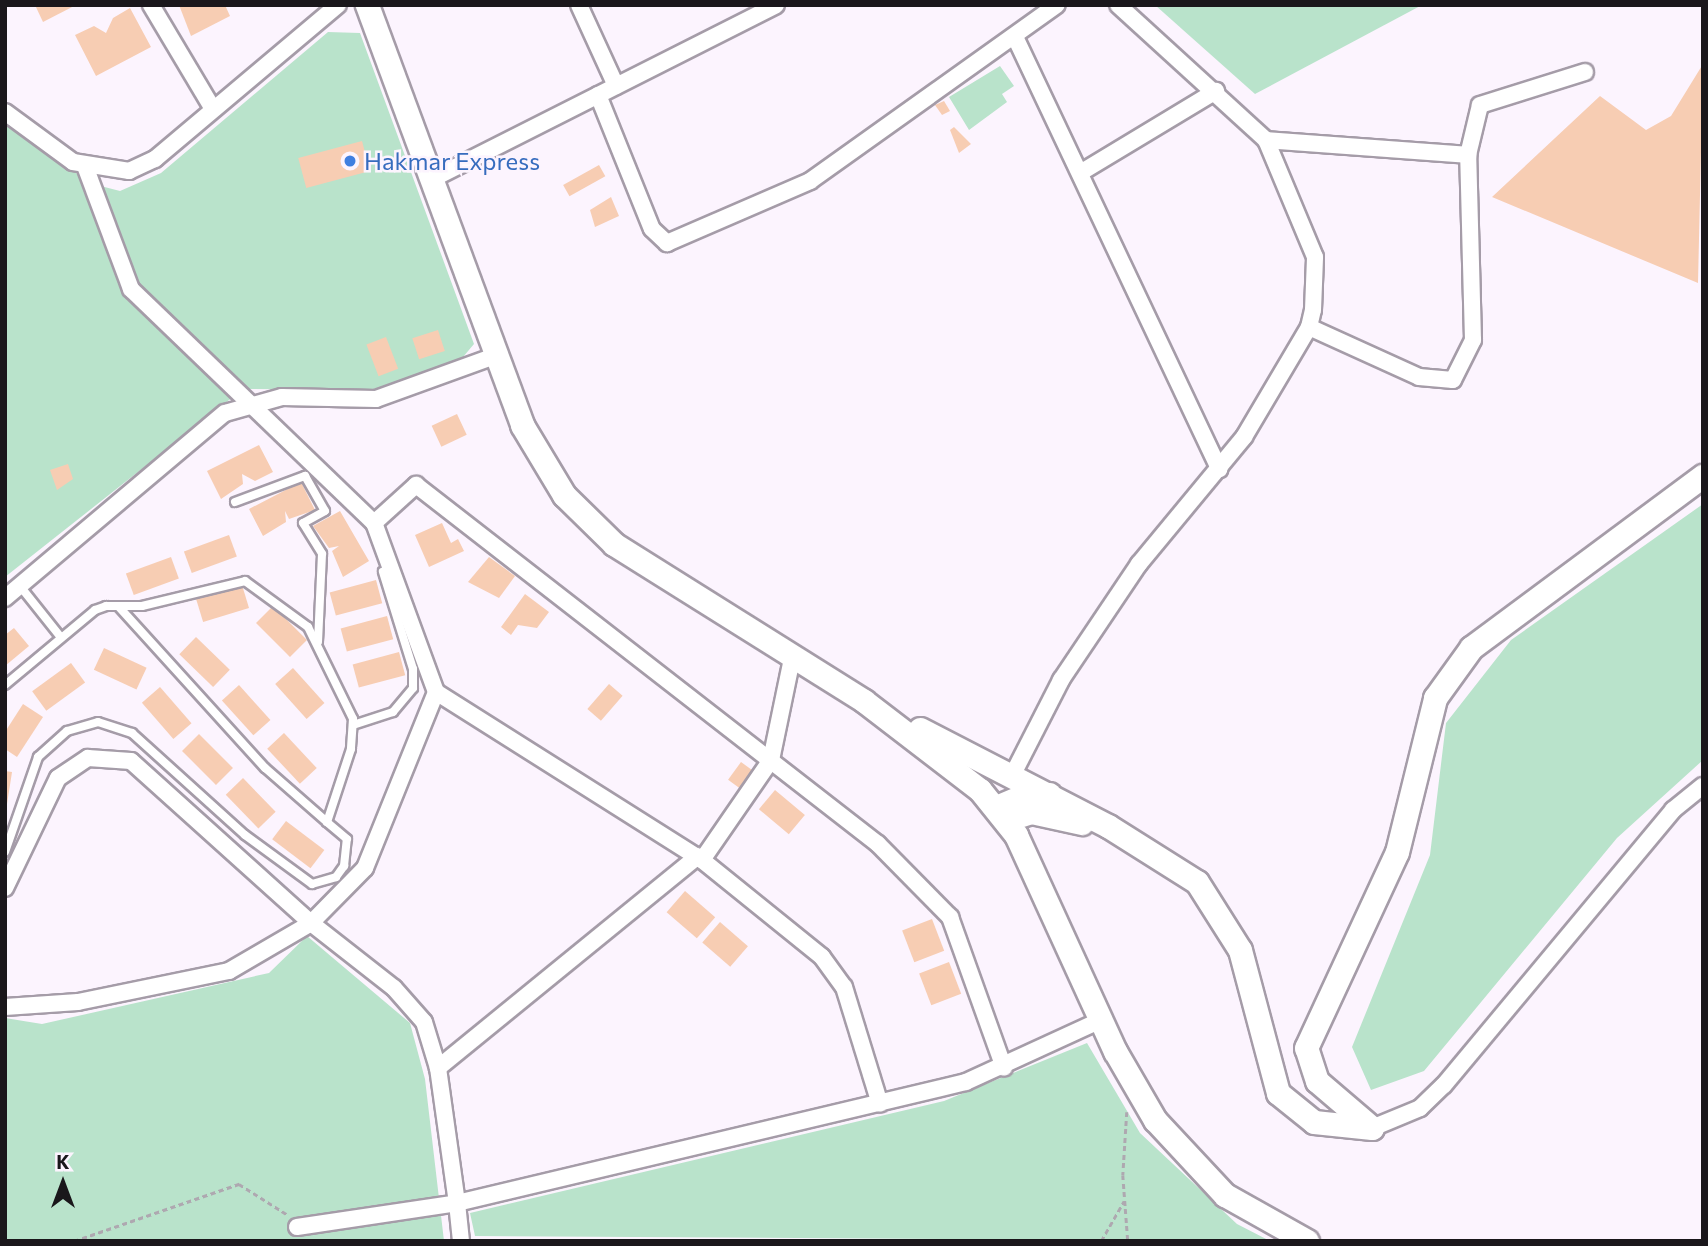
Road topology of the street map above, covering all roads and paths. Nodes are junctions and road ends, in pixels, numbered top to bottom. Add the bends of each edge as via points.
1 (151, 5) edge
2 (338, 5) edge
3 (367, 5) edge
4 (579, 5) edge
5 (1057, 5) edge
6 (1118, 5) edge
7 (766, 7) edge
8 (1016, 39) junction
9 (1585, 72) dead end
10 (616, 86) junction
11 (1216, 91) junction
12 (598, 95) junction
13 (213, 109) junction
14 (5, 112) edge
15 (1266, 140) junction
16 (1468, 155) junction
17 (85, 166) junction
18 (1080, 173) junction
19 (434, 178) junction
20 (1309, 327) junction
21 (495, 356) junction
22 (244, 405) junction
23 (1219, 469) junction
24 (1703, 476) edge
25 (235, 502) dead end
26 (374, 523) junction
27 (383, 572) dead end
28 (20, 586) junction
29 (5, 598) edge
30 (119, 607) junction
31 (60, 635) junction
32 (318, 642) junction
33 (793, 654) junction
34 (5, 685) edge
35 (436, 692) junction
36 (864, 701) junction
37 (354, 725) junction
38 (771, 760) junction
39 (1013, 774) junction
40 (1703, 786) edge
41 (1049, 794) junction
42 (1001, 814) junction
43 (327, 822) junction
44 (1128, 838) junction
45 (5, 852) edge
46 (700, 858) junction
47 (5, 888) edge
48 (311, 923) junction
49 (5, 1007) edge
50 (1101, 1020) junction
51 (438, 1068) junction
52 (1004, 1068) junction
53 (1130, 1077) junction
54 (880, 1104) junction
55 (1372, 1128) junction
56 (1124, 1201) junction
57 (457, 1203) junction
58 (297, 1227) joint
59 (74, 1241) edge
60 (461, 1241) edge
61 (1101, 1241) edge
62 (1128, 1241) edge
63 (1307, 1241) edge

1 - 13 street
2 - 13 street
3 - 19 street
4 - 10 street
5 - 8 street
6 - 11 street
7 - 10 street
8 - 12 street via 810,181 667,243 652,229
8 - 18 street
9 - 16 street via 1480,105
10 - 12 street
11 - 15 street
11 - 18 street
12 - 19 street
13 - 17 street via 155,159 129,171
14 - 17 street
15 - 16 street
15 - 20 street via 1315,257
16 - 20 street via 1473,340 1452,380 1419,377
17 - 22 street via 124,279
18 - 23 street
19 - 21 street
20 - 23 street
21 - 22 street via 376,399 282,397
21 - 33 street via 539,458 586,519 651,569
22 - 26 street
22 - 28 street via 199,432
23 - 39 street via 1139,564 1077,657
24 - 55 street via 1471,648 1436,698 1419,745 1397,852 1306,1048 1317,1082
25 - 32 lane via 305,476 325,511 303,523 322,554
26 - 35 street
26 - 38 street via 416,485
27 - 37 lane via 413,669 413,688 393,712
28 - 29 street
28 - 31 lane
30 - 31 lane via 95,610
30 - 32 lane via 245,580 296,614
30 - 43 lane via 265,768
31 - 34 lane
32 - 37 lane
33 - 36 street
33 - 38 street
35 - 46 street
35 - 48 street via 365,868
36 - 39 street
36 - 42 street via 955,768
37 - 43 lane
38 - 46 street
38 - 52 street via 938,899 966,955
39 - 41 street
40 - 55 street via 1673,810 1444,1085 1420,1108
41 - 42 street via 1027,794
41 - 44 street
42 - 44 street via 1051,814
42 - 50 street
43 - 45 lane via 347,839 344,866 336,877 312,884 245,835 132,733 98,722 67,731 38,757
44 - 55 street via 1197,882 1227,923 1248,978 1271,1079 1289,1106 1331,1127
46 - 51 street
46 - 54 street via 834,970
47 - 48 street via 58,778 88,758 110,755 131,761 155,779
48 - 49 street via 229,971 78,1002
48 - 51 street via 412,1007 424,1022
50 - 52 street
50 - 53 street
51 - 57 street
52 - 54 street
53 - 56 path
53 - 63 street via 1155,1120 1199,1171 1251,1212
54 - 57 street
56 - 61 path
56 - 62 path
57 - 58 street
57 - 60 street
58 - 59 path via 274,1202 239,1184

